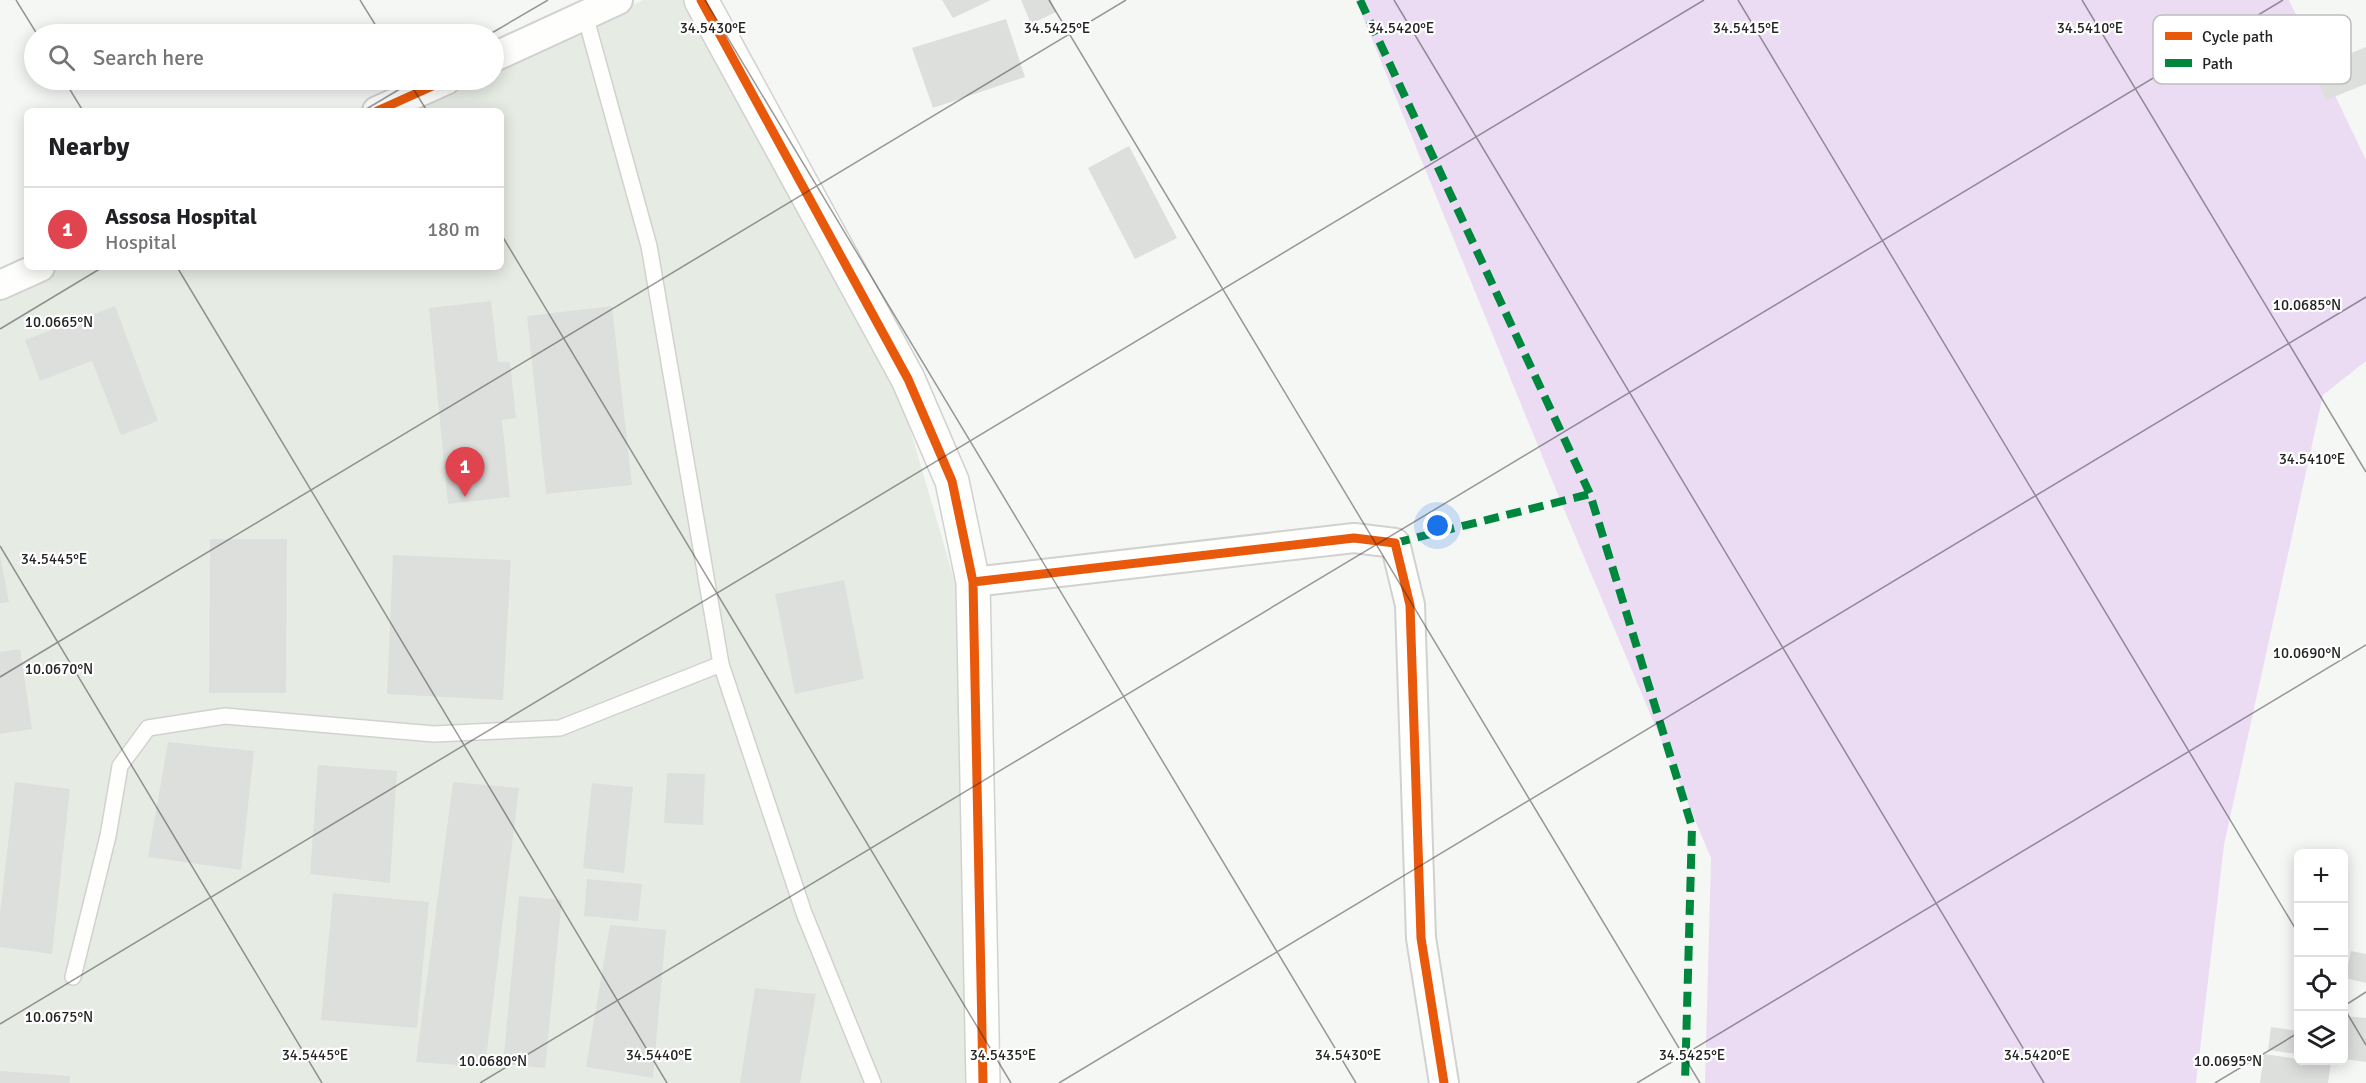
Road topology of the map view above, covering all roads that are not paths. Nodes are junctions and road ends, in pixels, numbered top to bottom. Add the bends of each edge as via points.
1 (618, 0) edge
2 (701, 0) edge
3 (585, 15) junction
4 (504, 52) edge
5 (424, 90) edge
6 (384, 108) edge
7 (33, 270) edge
8 (0, 285) edge
9 (974, 582) junction
10 (721, 664) junction
11 (73, 977) dead end
12 (873, 1083) edge
13 (983, 1083) edge
14 (1444, 1083) edge

1 - 3 street
2 - 9 street via 908,379 952,481
3 - 4 street
3 - 10 lane via 649,246
5 - 6 street
7 - 8 street
9 - 13 street
9 - 14 street via 1354,538 1395,543 1410,605 1421,938
10 - 11 lane via 560,728 434,734 225,716 148,728 120,766 108,836
10 - 12 lane via 804,913

